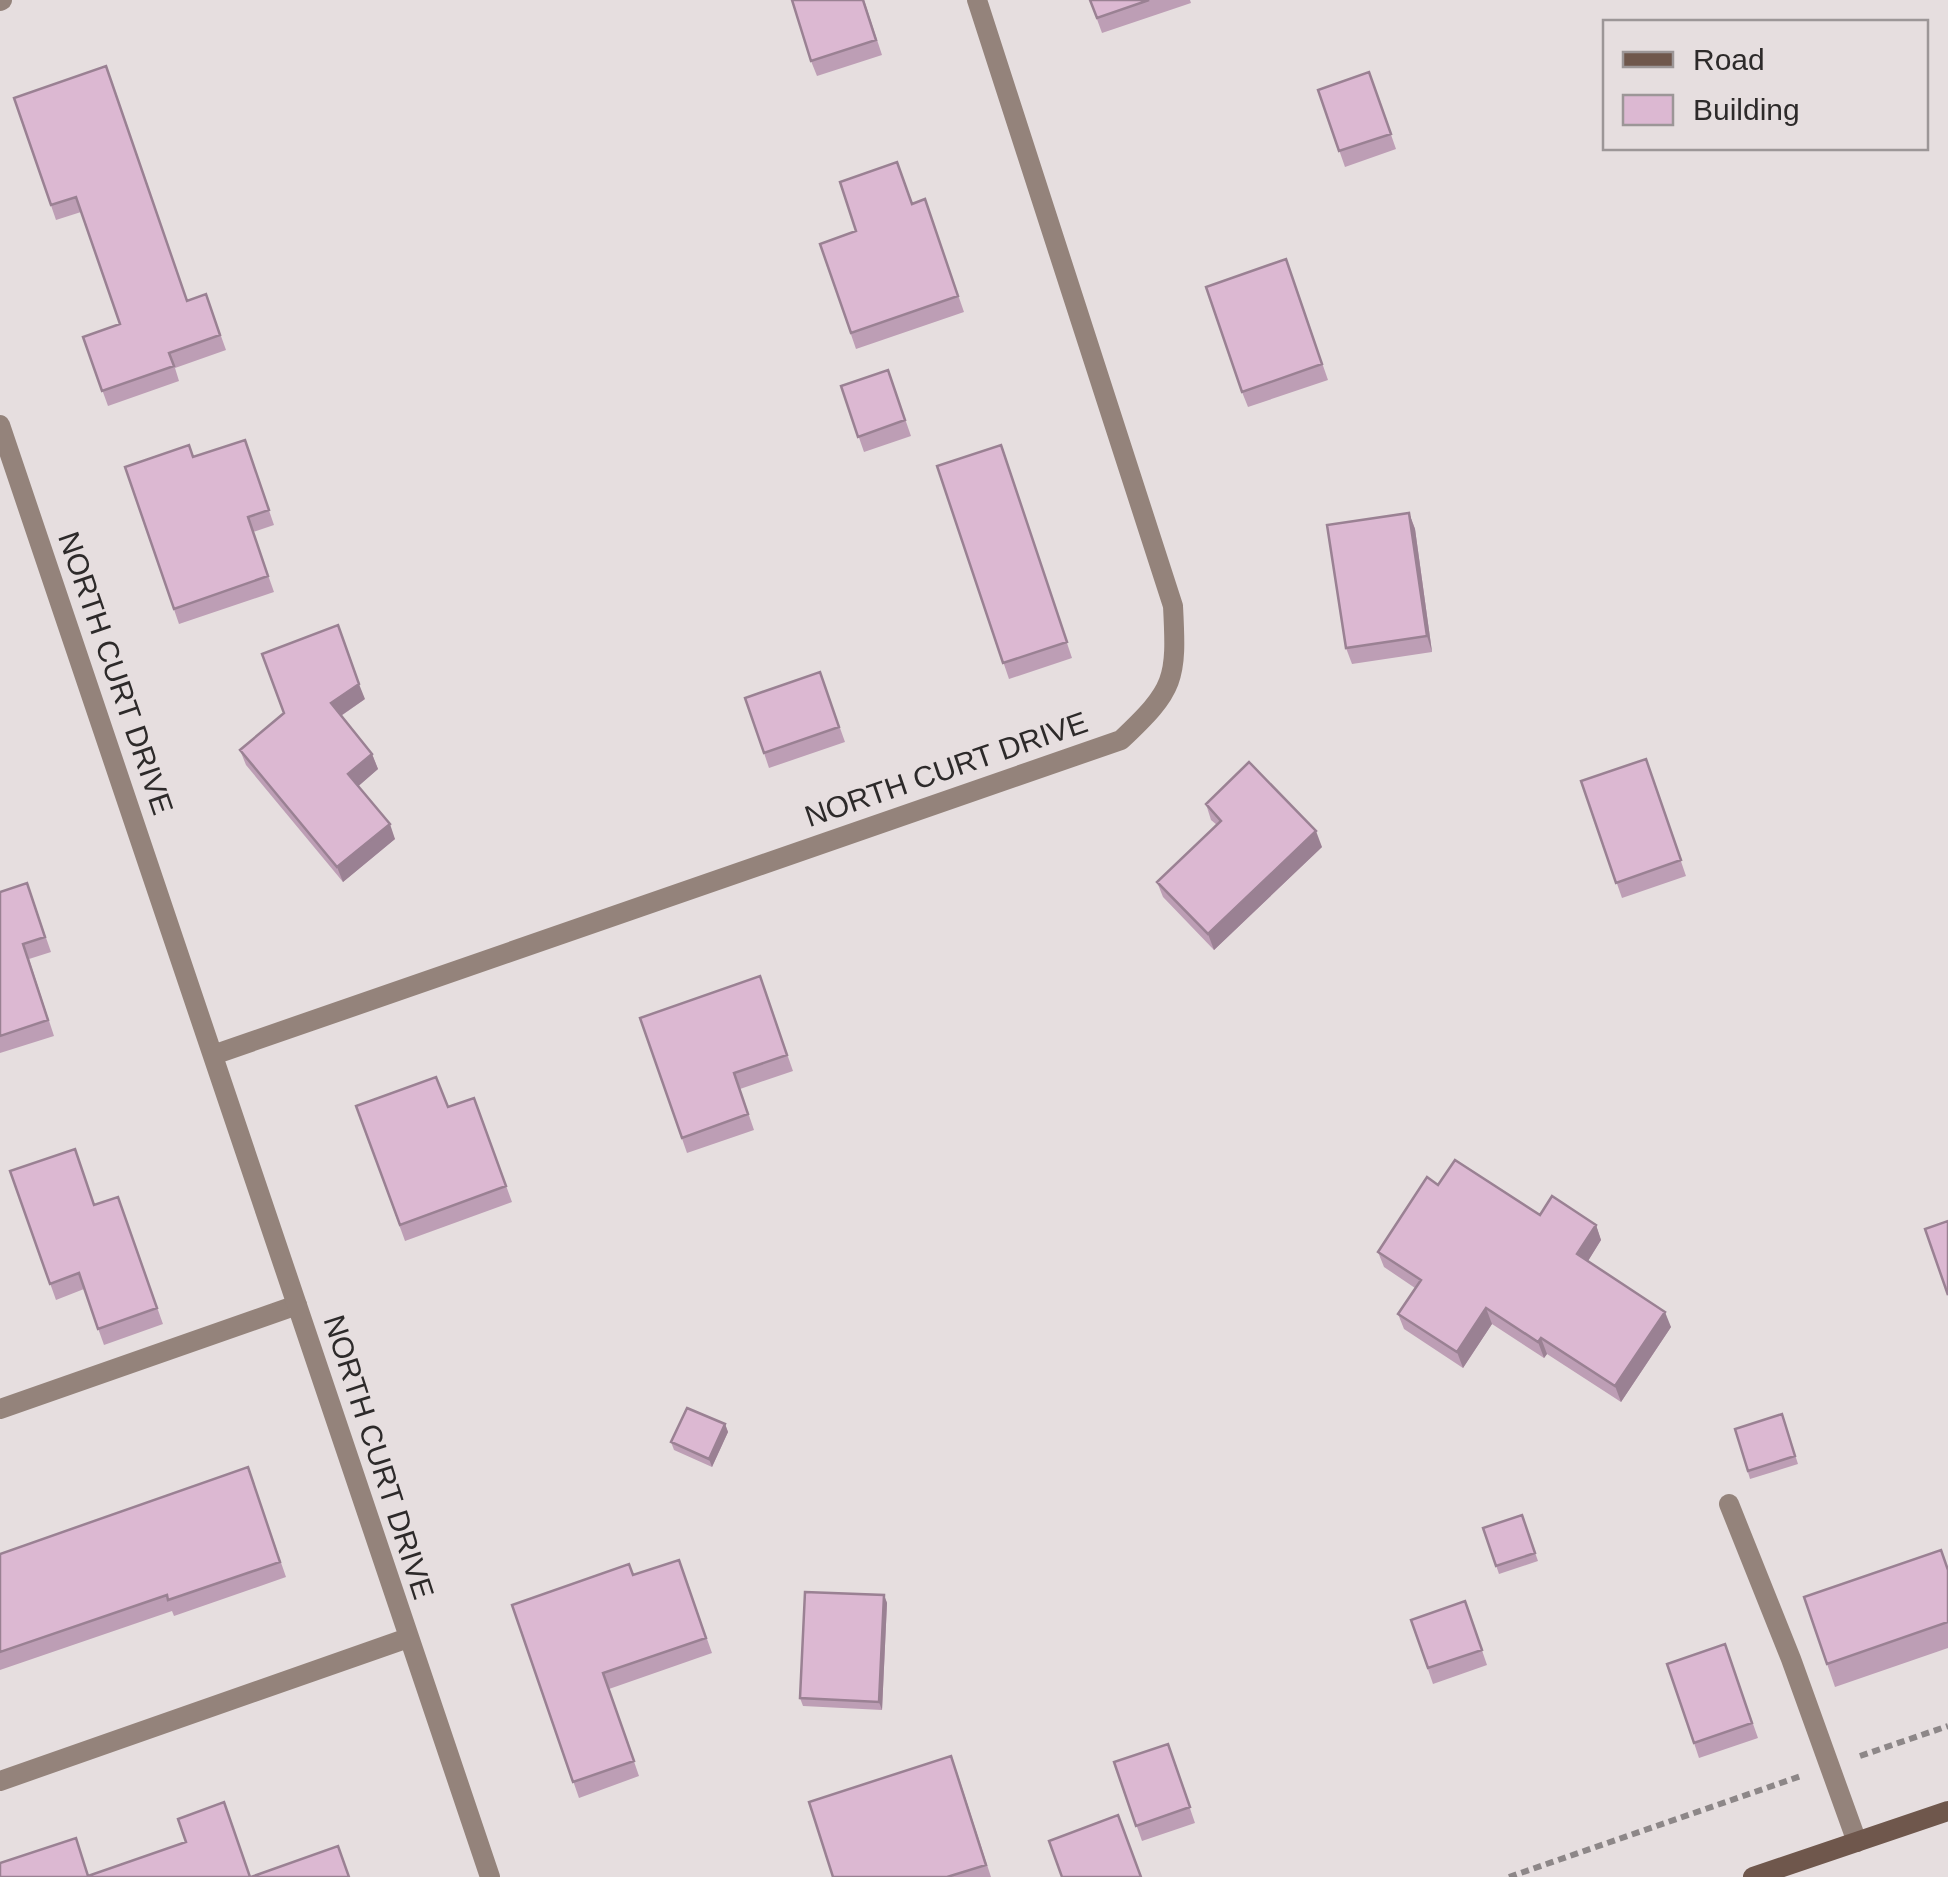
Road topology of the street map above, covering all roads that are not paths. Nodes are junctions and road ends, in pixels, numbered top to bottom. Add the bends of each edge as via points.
1 (977, 0) edge
2 (0, 425) edge
3 (213, 1054) junction
4 (297, 1306) junction
5 (0, 1409) edge
6 (1729, 1504) dead end
7 (408, 1638) junction
8 (0, 1781) edge
9 (1948, 1811) edge
10 (1858, 1842) junction
11 (490, 1877) edge
12 (1754, 1877) edge

1 - 3 street, NORTH CURT DRIVE via 1173,606 1174,672 1158,705 1121,740
2 - 3 street, NORTH CURT DRIVE
3 - 4 street, NORTH CURT DRIVE
4 - 5 street
4 - 7 street, NORTH CURT DRIVE
6 - 10 street
7 - 8 street
7 - 11 street, NORTH CURT DRIVE
9 - 10 main road
10 - 12 main road

